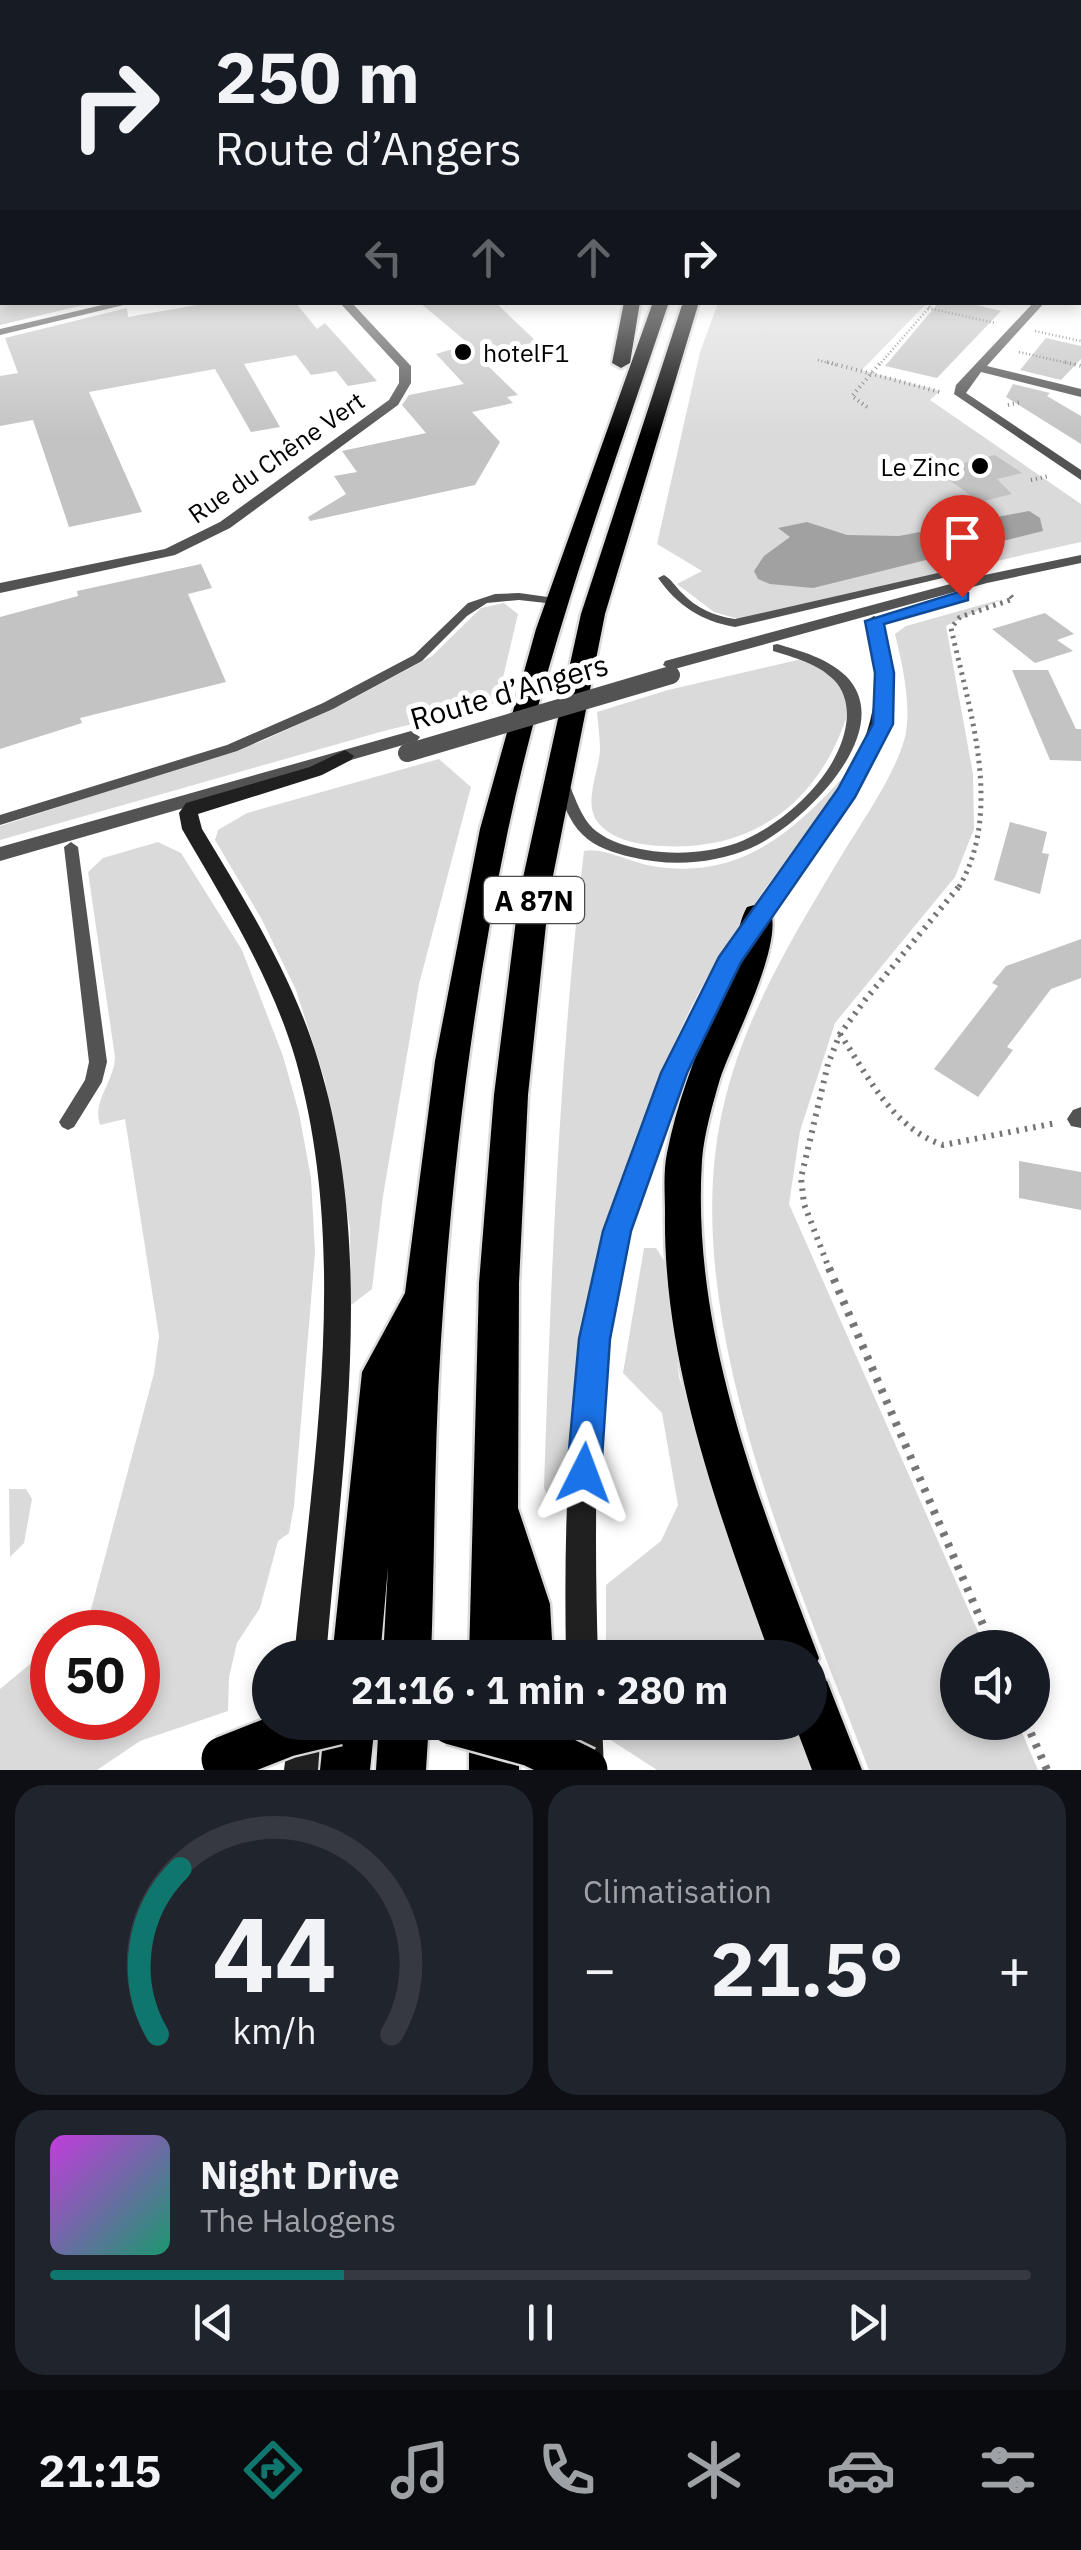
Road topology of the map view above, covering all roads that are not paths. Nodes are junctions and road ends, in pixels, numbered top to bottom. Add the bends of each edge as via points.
1 (118, 305) edge
2 (347, 305) edge
3 (632, 305) edge
4 (660, 305) edge
5 (1037, 305) edge
6 (687, 314) edge
7 (0, 332) edge
8 (979, 368) junction
9 (1081, 392) edge
10 (617, 418) junction
11 (1081, 476) edge
12 (1081, 559) edge
13 (1034, 571) junction
14 (664, 578) dead end
15 (986, 579) junction
16 (0, 588) edge
17 (555, 601) junction
18 (874, 621) junction
19 (777, 648) junction
20 (671, 670) junction
21 (409, 745) junction
22 (344, 756) junction
23 (561, 781) junction
24 (188, 813) junction
25 (0, 820) edge
26 (70, 848) junction
27 (3, 859) edge
28 (758, 915) junction
29 (68, 1122) dead end
30 (424, 1297) junction
31 (492, 1493) junction
32 (311, 1640) edge
33 (358, 1640) edge
34 (408, 1640) edge
35 (493, 1640) edge
36 (529, 1640) edge
37 (582, 1640) edge
38 (788, 1640) edge
39 (272, 1740) edge
40 (303, 1740) edge
41 (348, 1740) edge
42 (403, 1740) edge
43 (494, 1740) edge
44 (517, 1740) edge
45 (536, 1740) edge
46 (585, 1740) edge
47 (826, 1740) edge
48 (214, 1765) edge
49 (301, 1770) edge
50 (346, 1770) edge
51 (402, 1770) edge
52 (494, 1770) edge
53 (538, 1770) edge
54 (586, 1770) edge
55 (837, 1770) edge

1 - 7 street
2 - 16 street, Rue du Chêne Vert via 405,366 394,402 225,526 170,552
3 - 10 highway via 626,352 610,395
4 - 10 highway, A 87N
5 - 8 street
6 - 23 highway, A 87N via 592,614
8 - 9 street
8 - 11 street via 960,394
10 - 17 highway, A 87N
12 - 13 street, Route d’Angers
13 - 15 street, Route d’Angers
13 - 18 street, Route d’Angers
14 - 15 lane via 688,606 734,623 951,573
15 - 20 street, Route d’Angers
17 - 25 lane via 486,600 464,611 418,658 294,722 232,748
17 - 30 highway, A 87N via 494,827 472,938
18 - 19 street, Route d’Angers
18 - 28 main road via 884,673 883,724 848,792
19 - 20 street, Route d’Angers
19 - 23 lane via 832,667 854,695 856,711 833,771 770,832 706,856 628,851 584,828
20 - 21 street, Route d’Angers, bridge
21 - 22 street, Route d’Angers
21 - 24 street, Route d’Angers
22 - 24 main road
22 - 27 street, Route d’Angers
23 - 31 highway, A 87N via 534,896 511,1095
24 - 26 street, Route d’Angers
24 - 32 main road via 269,960 309,1064 324,1131 336,1225 333,1362
26 - 27 street, Route d’Angers
26 - 29 lane via 98,1062
28 - 37 main road via 674,1073 617,1231 595,1339 585,1440
28 - 38 highway via 752,962 703,1079 684,1157 684,1260 697,1350 746,1525
30 - 33 highway via 384,1372
30 - 34 highway, A 87N
31 - 35 highway, A 87N
31 - 36 highway via 526,1604
39 - 48 highway, bridge
40 - 49 main road
41 - 50 highway
42 - 51 highway
43 - 52 highway
44 - 54 highway, bridge
45 - 53 highway
46 - 54 main road
47 - 55 highway

